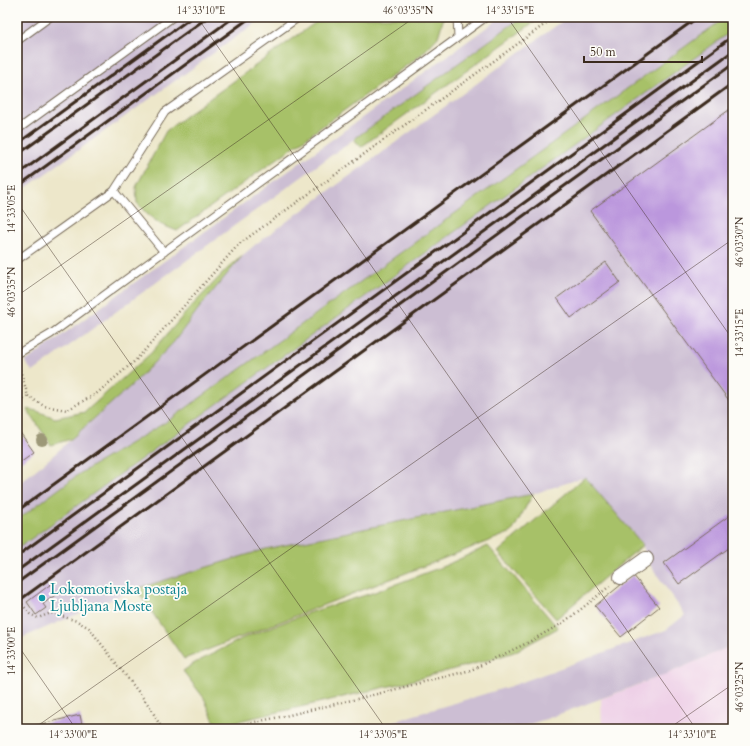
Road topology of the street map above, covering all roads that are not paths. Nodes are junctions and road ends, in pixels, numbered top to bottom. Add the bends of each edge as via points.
1 (50, 17) edge
2 (173, 17) edge
3 (299, 17) edge
4 (457, 17) edge
5 (486, 17) edge
6 (458, 37) junction
7 (17, 41) edge
8 (17, 130) edge
9 (114, 191) junction
10 (164, 252) junction
11 (17, 260) edge
12 (17, 354) edge
13 (646, 559) dead end
14 (621, 577) road end

1 - 7 lane
2 - 8 lane
3 - 9 lane via 165,112
4 - 6 lane
5 - 6 lane
6 - 10 lane
9 - 10 lane
9 - 11 lane
10 - 12 lane via 51,334
13 - 14 street

